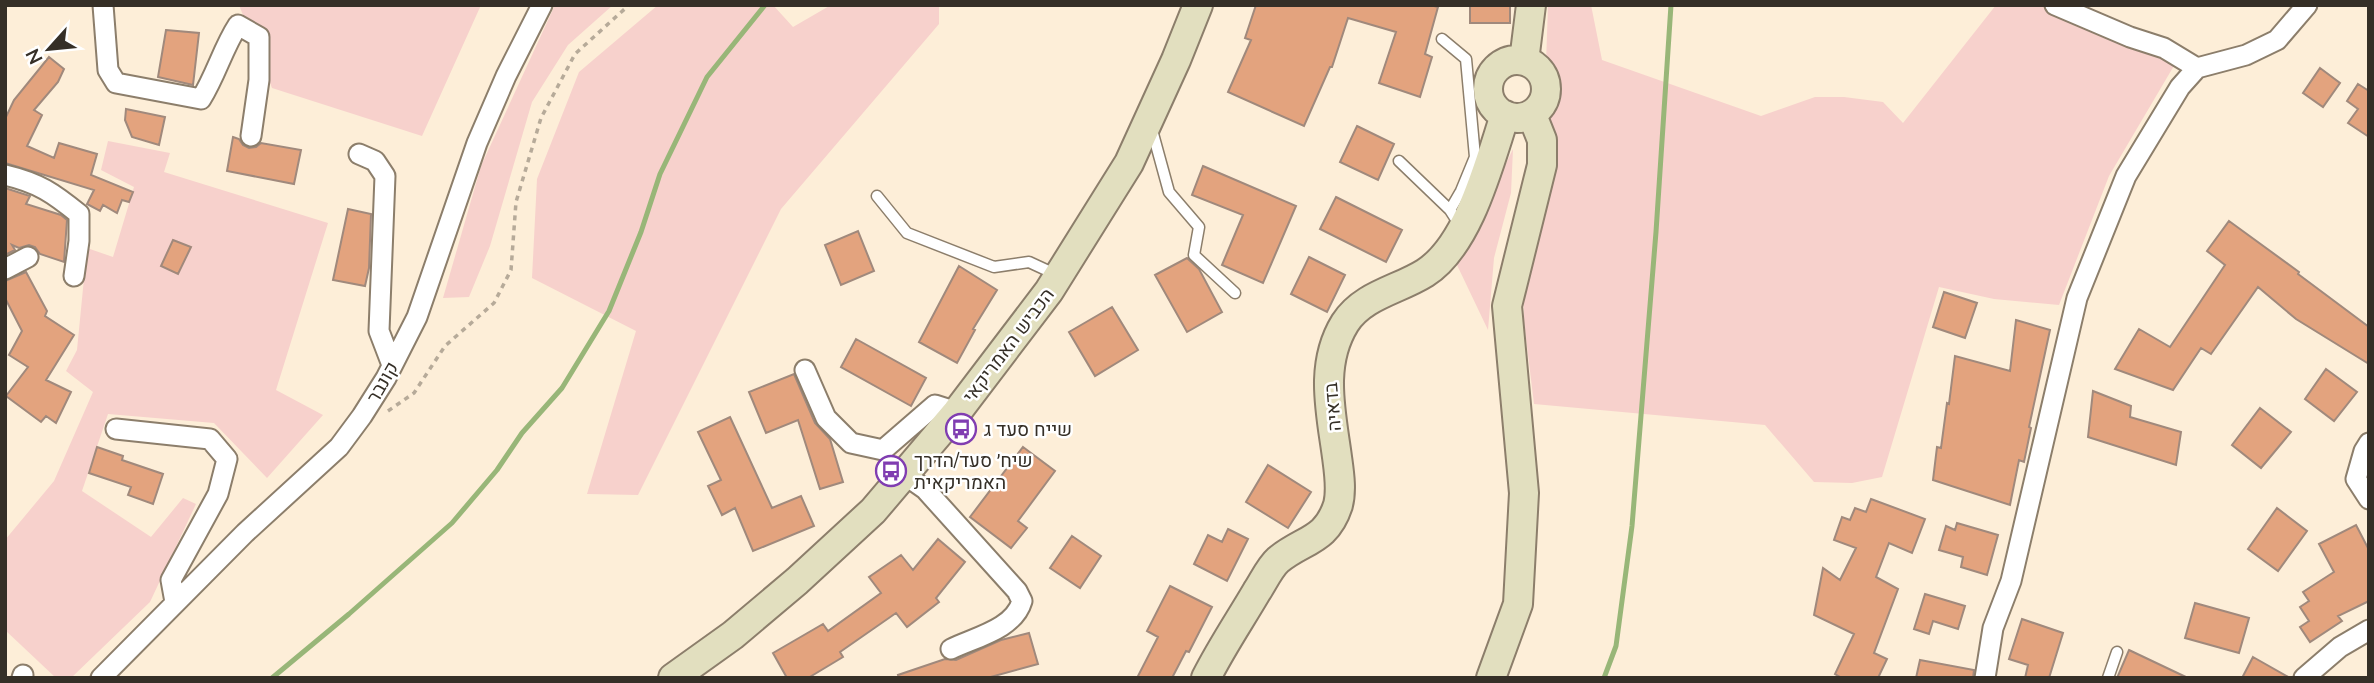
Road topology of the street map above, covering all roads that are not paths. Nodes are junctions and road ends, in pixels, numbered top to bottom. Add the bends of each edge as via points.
1 (103, 5) edge
2 (542, 5) edge
3 (1198, 5) edge
4 (1531, 5) edge
5 (2055, 5) edge
6 (2307, 5) edge
7 (1442, 39) dead end
8 (1524, 61) junction
9 (2197, 68) junction
10 (1518, 115) junction
11 (1150, 119) junction
12 (251, 136) dead end
13 (359, 153) dead end
14 (1399, 161) dead end
15 (5, 175) edge
16 (877, 196) dead end
17 (1456, 219) junction
18 (28, 257) dead end
19 (5, 270) edge
20 (1059, 275) junction
21 (74, 276) dead end
22 (1236, 293) dead end
23 (392, 365) junction
24 (805, 370) dead end
25 (957, 412) junction
26 (116, 429) dead end
27 (2369, 443) edge
28 (905, 475) junction
29 (2369, 499) edge
30 (175, 602) junction
31 (2369, 630) edge
32 (951, 649) dead end
33 (2117, 652) dead end
34 (101, 678) edge
35 (673, 678) edge
36 (1206, 678) edge
37 (1491, 678) edge
38 (1985, 678) edge
39 (2108, 678) edge
40 (2304, 678) edge

1 - 12 street via 108,70 117,83 201,99 239,25 259,37
2 - 23 street, קונבר via 477,143 417,317
3 - 11 street, הכביש האמריקאי
4 - 8 street
5 - 9 street via 2164,48
6 - 9 street via 2277,40 2246,55
7 - 17 lane via 1466,59 1475,157
8 - 10 street via 1541,71 1545,100
8 - 10 street via 1505,62 1491,76 1488,89 1491,102
9 - 38 street via 2180,87 2126,176 2077,298 2011,581 1993,628
10 - 17 street, בדאיה via 1473,212
10 - 37 street via 1542,140 1542,165 1507,306 1524,493 1518,604
11 - 20 street, הכביש האמריקאי via 1129,163
11 - 22 lane via 1170,192 1199,227 1194,255
13 - 23 street via 375,161 385,176 379,331
14 - 17 lane
15 - 21 street via 32,181 79,214
16 - 20 lane via 907,233 994,267 1029,262
17 - 36 street, בדאיה via 1443,258 1425,273 1365,302 1346,322 1334,347 1327,382 1339,503 1329,527 1277,561
18 - 19 street
20 - 25 street, הכביש האמריקאי
23 - 30 street, קונבר via 339,447
24 - 25 street via 826,418 851,443 883,450 935,405
25 - 28 street, הכביש האמריקאי
26 - 30 street via 210,439 227,459 218,494 171,580
27 - 29 street via 2356,479
28 - 32 street via 925,489 1023,601 1009,622
28 - 35 street, הכביש האמריקאי via 797,581
30 - 34 street, קונבר
31 - 40 street via 2340,647
33 - 39 lane

